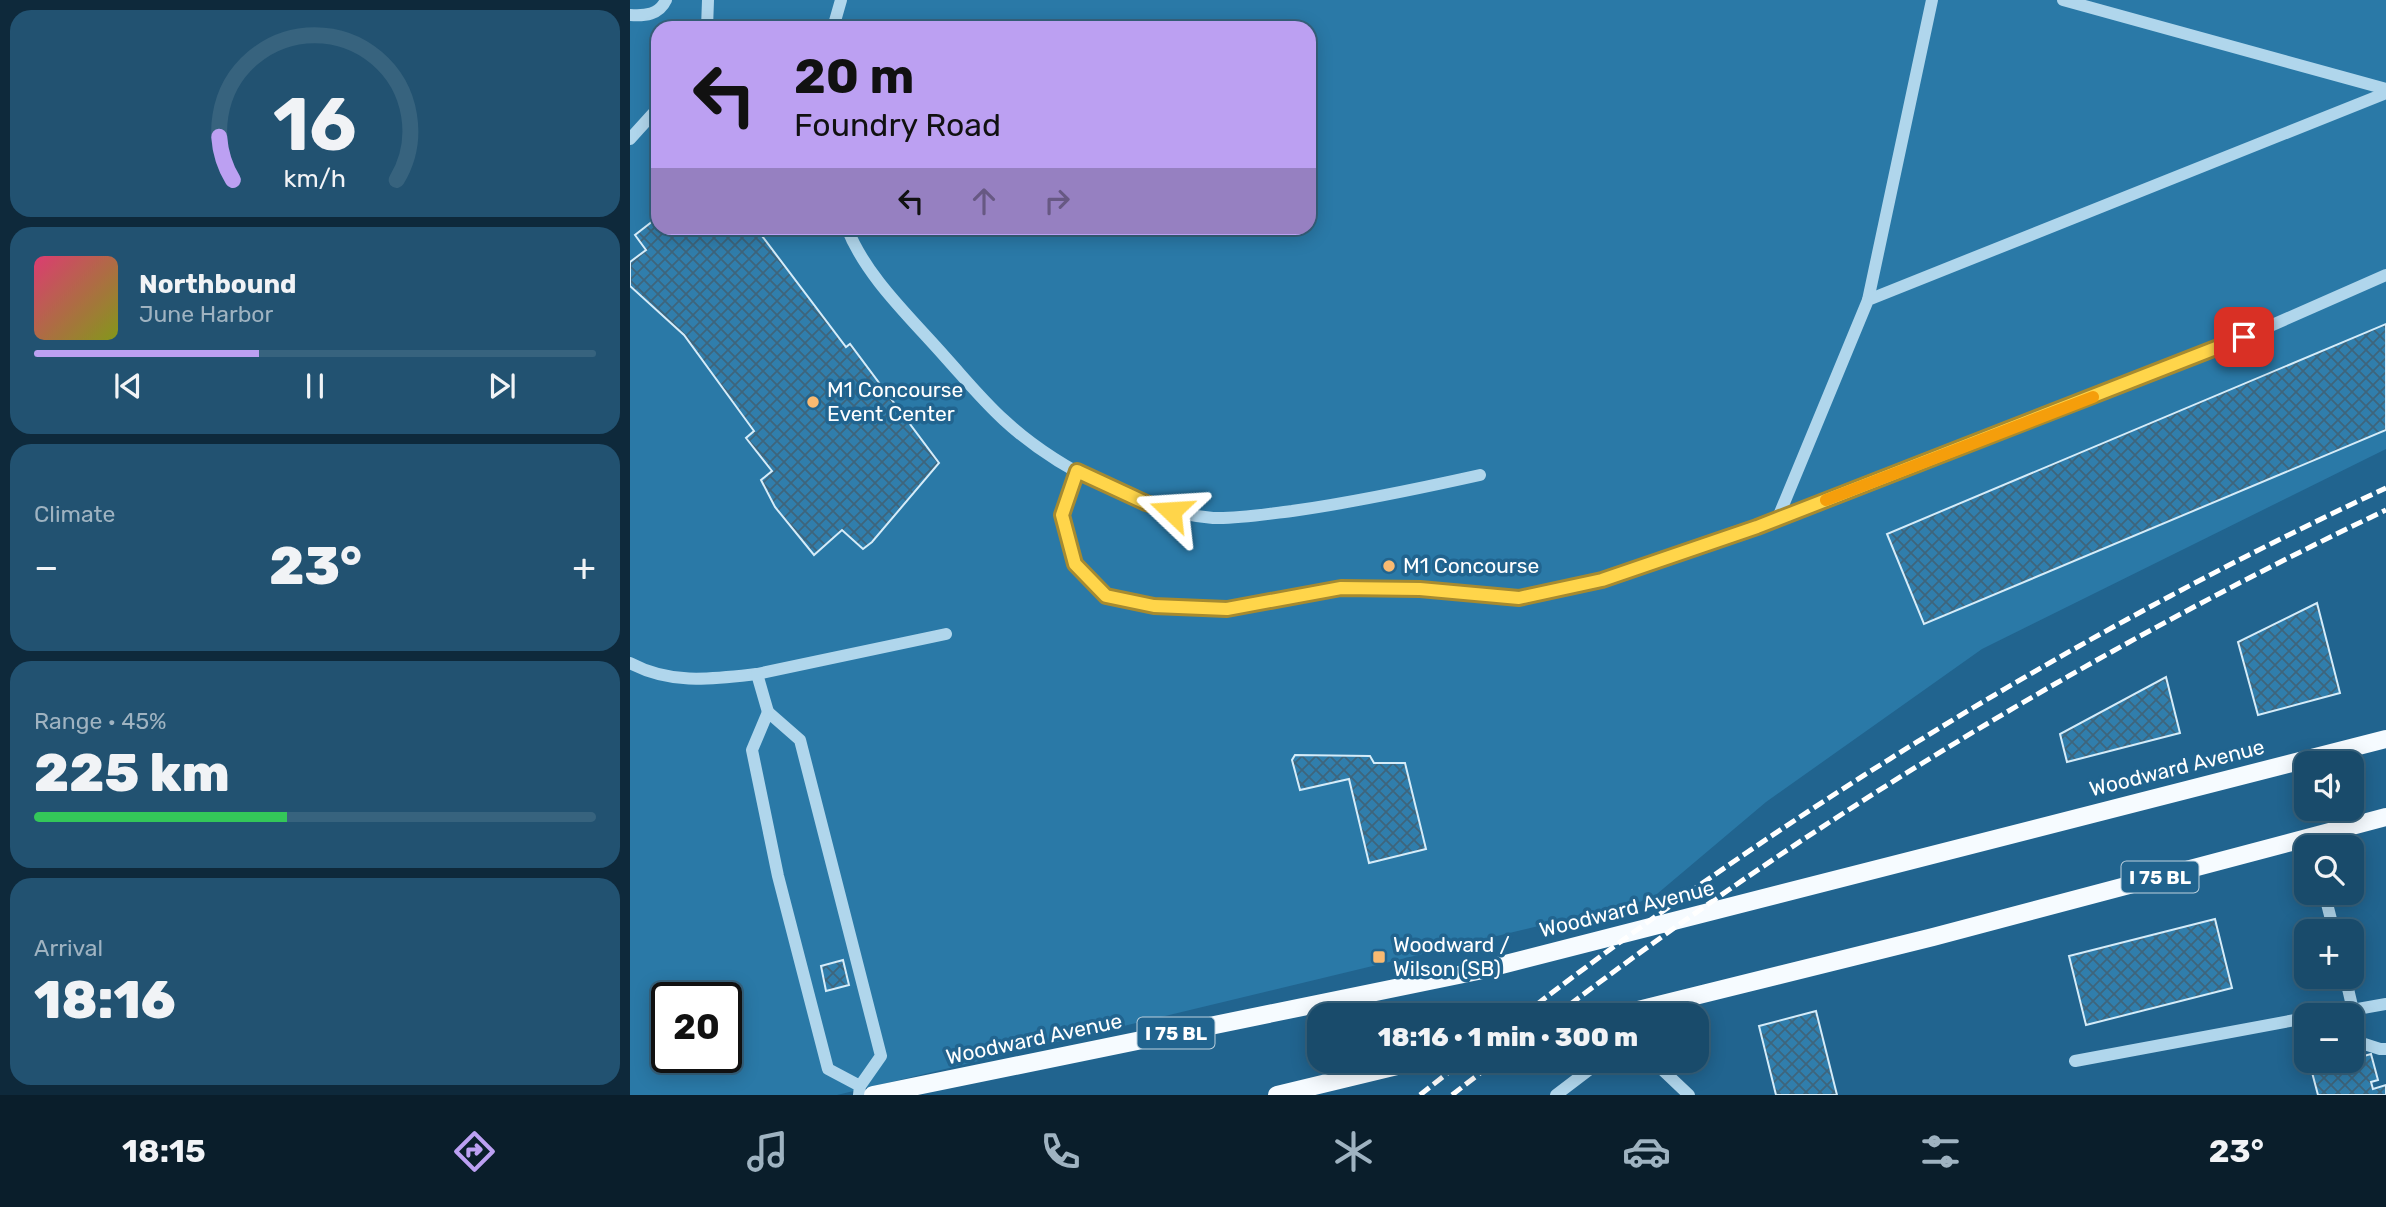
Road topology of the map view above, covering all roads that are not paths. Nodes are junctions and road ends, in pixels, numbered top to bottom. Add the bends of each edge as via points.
1 (666, 0) edge
2 (708, 0) edge
3 (841, 0) edge
4 (1932, 0) edge
5 (2063, 0) edge
6 (630, 15) edge
7 (707, 21) edge
8 (835, 21) edge
9 (2386, 91) edge
10 (651, 116) edge
11 (630, 139) edge
12 (849, 235) edge
13 (2386, 275) edge
14 (1868, 300) junction
15 (1077, 471) junction
16 (1480, 475) dead end
17 (1777, 520) junction
18 (946, 634) dead end
19 (630, 663) edge
20 (757, 674) junction
21 (768, 712) junction
22 (2386, 738) edge
23 (2386, 817) edge
24 (2333, 835) edge
25 (2294, 847) edge
26 (1685, 1003) edge
27 (2386, 1003) edge
28 (2364, 1008) edge
29 (2294, 1020) edge
30 (2364, 1044) edge
31 (2386, 1049) edge
32 (2075, 1061) dead end
33 (1368, 1073) edge
34 (1585, 1073) edge
35 (1666, 1073) edge
36 (864, 1092) edge
37 (1277, 1095) edge
38 (1556, 1095) edge
39 (1689, 1095) edge

1 - 6 street via 648,15
2 - 7 street
3 - 8 street
4 - 14 street
5 - 9 street
9 - 14 street
10 - 11 street
12 - 15 street via 888,292 984,399 1026,439
13 - 17 street via 2220,348
14 - 17 street
15 - 16 street via 1146,503 1216,518 1362,502
15 - 17 street via 1062,515 1075,564 1106,596 1154,606 1227,609 1341,588 1519,598 1602,580
18 - 20 street
19 - 20 street via 677,679
20 - 21 street
21 - 36 street via 800,740 881,1056
21 - 36 street via 752,750 778,876 828,1069
22 - 36 main road, Woodward Avenue / I 75 BL via 1478,971
23 - 24 main road, I 75 BL
25 - 26 main road, I 75 BL
27 - 28 street
29 - 32 street
30 - 31 street
33 - 37 main road
34 - 38 street
35 - 39 street

